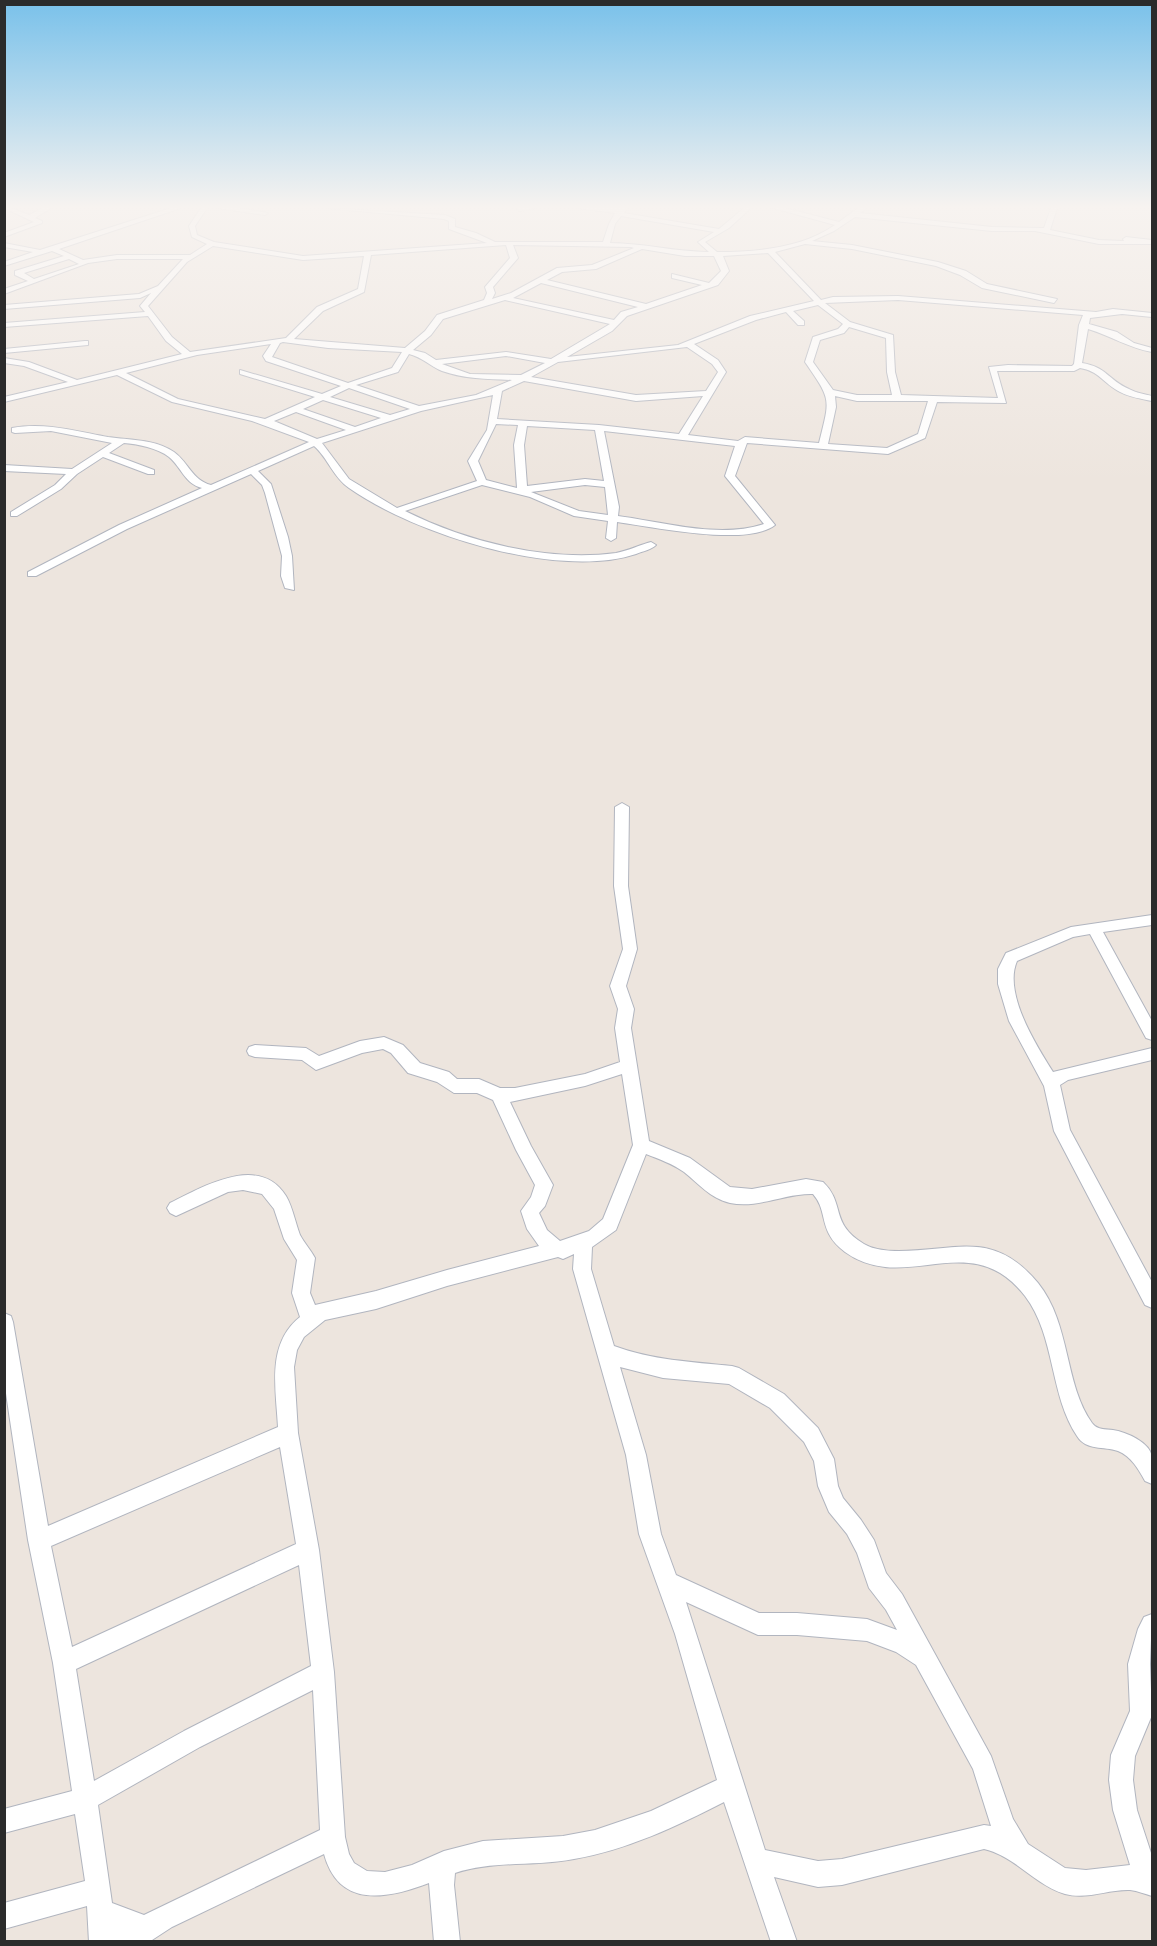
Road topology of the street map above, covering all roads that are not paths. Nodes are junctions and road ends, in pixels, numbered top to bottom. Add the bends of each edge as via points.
1 (19, 299) edge
2 (104, 299) edge
3 (150, 299) edge
4 (341, 299) edge
5 (488, 299) edge
6 (502, 299) edge
7 (509, 299) edge
8 (614, 299) edge
9 (667, 299) edge
10 (816, 299) edge
11 (850, 299) edge
12 (892, 299) edge
13 (1049, 299) edge
14 (627, 302) junction
15 (819, 302) junction
16 (23, 305) junction
17 (645, 306) junction
18 (4, 307) edge
19 (471, 309) junction
20 (634, 309) junction
21 (788, 310) junction
22 (1122, 312) junction
23 (149, 314) junction
24 (1095, 314) junction
25 (1152, 315) edge
26 (616, 323) junction
27 (801, 323) dead end
28 (847, 324) junction
29 (4, 325) edge
30 (1083, 326) junction
31 (278, 340) junction
32 (288, 340) junction
33 (85, 343) dead end
34 (687, 344) junction
35 (44, 346) junction
36 (1152, 350) edge
37 (4, 351) edge
38 (407, 351) junction
39 (189, 355) junction
40 (4, 360) edge
41 (554, 361) junction
42 (434, 363) junction
43 (1078, 365) junction
44 (32, 366) junction
45 (118, 372) junction
46 (243, 372) dead end
47 (522, 378) junction
48 (77, 383) junction
49 (350, 385) junction
50 (498, 390) junction
51 (830, 392) junction
52 (709, 393) junction
53 (325, 397) junction
54 (897, 397) junction
55 (934, 398) junction
56 (1152, 399) edge
57 (4, 400) edge
58 (293, 408) junction
59 (419, 409) junction
60 (390, 418) junction
61 (493, 421) junction
62 (265, 422) junction
63 (523, 423) junction
64 (599, 428) junction
65 (353, 429) junction
66 (15, 430) dead end
67 (683, 436) junction
68 (123, 440) junction
69 (316, 442) junction
70 (740, 444) junction
71 (823, 445) junction
72 (100, 453) junction
73 (4, 468) edge
74 (252, 470) junction
75 (74, 472) junction
76 (151, 472) dead end
77 (482, 482) junction
78 (609, 484) junction
79 (212, 488) junction
80 (519, 490) junction
81 (397, 511) junction
82 (14, 514) dead end
83 (615, 517) junction
84 (611, 538) dead end
85 (651, 545) dead end
86 (32, 574) dead end
87 (290, 588) dead end
88 (622, 807) dead end
89 (1152, 920) edge
90 (1094, 929) junction
91 (1152, 1034) edge
92 (255, 1051) dead end
93 (1152, 1054) edge
94 (630, 1065) junction
95 (1052, 1085) junction
96 (499, 1095) junction
97 (641, 1145) junction
98 (176, 1209) dead end
99 (556, 1249) junction
100 (582, 1250) junction
101 (1152, 1299) edge
102 (310, 1319) junction
103 (4, 1323) edge
104 (606, 1352) junction
105 (288, 1433) junction
106 (1152, 1474) edge
107 (39, 1540) junction
108 (308, 1550) junction
109 (668, 1583) junction
110 (1152, 1625) edge
111 (927, 1659) junction
112 (64, 1664) junction
113 (323, 1672) junction
114 (731, 1786) junction
115 (84, 1800) junction
116 (4, 1821) edge
117 (333, 1837) junction
118 (1019, 1851) junction
119 (758, 1861) junction
120 (440, 1872) junction
121 (1150, 1882) edge
122 (101, 1901) junction
123 (4, 1916) edge
124 (135, 1934) edge
125 (102, 1941) edge
126 (447, 1941) edge
127 (784, 1941) edge

1 - 16 street
2 - 16 street
3 - 23 street via 144,306
4 - 32 street via 320,309
5 - 19 street
6 - 19 street
7 - 26 street
8 - 14 street
9 - 17 street
10 - 15 street
11 - 15 street
12 - 24 street
13 - 22 street
14 - 17 street
14 - 20 street
15 - 21 street
15 - 28 street
16 - 18 street
17 - 20 street
19 - 38 street via 440,317
20 - 26 street
21 - 27 street
21 - 34 street via 744,321
22 - 24 street
22 - 25 street
23 - 29 street
23 - 39 street via 169,339
24 - 30 street via 1086,317
26 - 41 street
28 - 51 street via 841,331 816,339 809,362
28 - 54 street via 890,336 891,372
30 - 36 street
30 - 43 street
31 - 32 street
31 - 39 street
31 - 49 street via 268,359
32 - 38 street
33 - 35 street
34 - 41 street
34 - 52 street via 722,369
35 - 37 street
35 - 44 street via 42,358
38 - 42 street
38 - 49 street via 395,370
39 - 45 street
40 - 44 street
41 - 42 street via 499,354
41 - 47 street
42 - 47 street via 469,376
43 - 55 street via 1070,370 992,369 1004,400 999,403
43 - 56 street via 1096,368 1125,391
44 - 48 street
45 - 48 street
45 - 62 street via 171,399
46 - 53 street
47 - 50 street
47 - 52 street via 641,398
48 - 57 street
49 - 53 street
49 - 59 street
50 - 59 street
50 - 61 street
51 - 54 street via 857,398
51 - 71 street via 832,407
52 - 67 street
53 - 58 street
53 - 60 street
54 - 55 street
55 - 71 street via 921,436 891,451
58 - 62 street
58 - 65 street
59 - 60 street
60 - 65 street
61 - 63 street
61 - 77 street via 473,461
62 - 69 street
63 - 64 street
63 - 80 street
64 - 67 street
64 - 78 street
65 - 69 street
66 - 68 street via 51,428
67 - 70 street
68 - 72 street
68 - 79 street via 168,452 193,481
69 - 74 street
69 - 81 street via 329,454 345,481
70 - 71 street via 750,439
70 - 83 street via 731,477 769,522 768,528 713,532
72 - 75 street
72 - 76 street
73 - 75 street
74 - 79 street
74 - 87 street via 266,484 279,523
75 - 82 street via 58,488
77 - 80 street
77 - 81 street
78 - 80 street via 585,482
78 - 83 street
79 - 86 street via 102,537
80 - 83 street via 572,513
81 - 85 street via 415,522 460,537 549,554 617,556
83 - 84 street
88 - 94 street via 621,886 630,949 618,986 626,1009 623,1028
89 - 90 street
90 - 91 street
90 - 95 street via 1071,932 1011,957 1004,970 1016,1017
92 - 96 street via 306,1054 316,1064 360,1047 384,1043 397,1049 420,1072 443,1077 458,1088 478,1086
93 - 95 street via 1065,1074
94 - 96 street via 575,1082
94 - 97 street
95 - 101 street via 1059,1121 1071,1151
96 - 99 street via 544,1185 539,1201 530,1211 533,1223
97 - 100 street via 610,1224
97 - 106 street via 683,1162 720,1192 731,1196 747,1197 801,1185 818,1187 827,1197 835,1230 864,1253 909,1258 964,1252 997,1260 1031,1290 1043,1309 1084,1430 1098,1439 1128,1444
98 - 102 street via 231,1183 244,1182 270,1191 284,1209 294,1240 306,1258 301,1293
99 - 100 street
99 - 102 street via 376,1300 339,1306
100 - 104 street
102 - 105 street via 297,1331 284,1367
103 - 107 street
104 - 109 street via 636,1455 650,1534
104 - 111 street via 663,1369 732,1375 777,1401 812,1435 824,1459 836,1505 854,1527 877,1580
105 - 107 street
105 - 108 street
107 - 112 street
108 - 112 street
108 - 113 street
109 - 111 street via 758,1624 867,1630 903,1642
109 - 114 street
110 - 121 street via 1139,1664 1142,1712 1123,1755 1121,1780 1125,1810
111 - 118 street via 983,1764 1003,1825
112 - 115 street
113 - 115 street via 192,1738
113 - 117 street
114 - 119 street
114 - 120 street via 652,1822 576,1847 492,1851
115 - 116 street
115 - 122 street
117 - 120 street via 345,1872 373,1885
117 - 124 street
118 - 119 street via 999,1838 984,1837 842,1872 818,1874
118 - 121 street via 1066,1882 1128,1878
119 - 127 street
120 - 126 street
122 - 123 street
122 - 124 street
122 - 125 street

